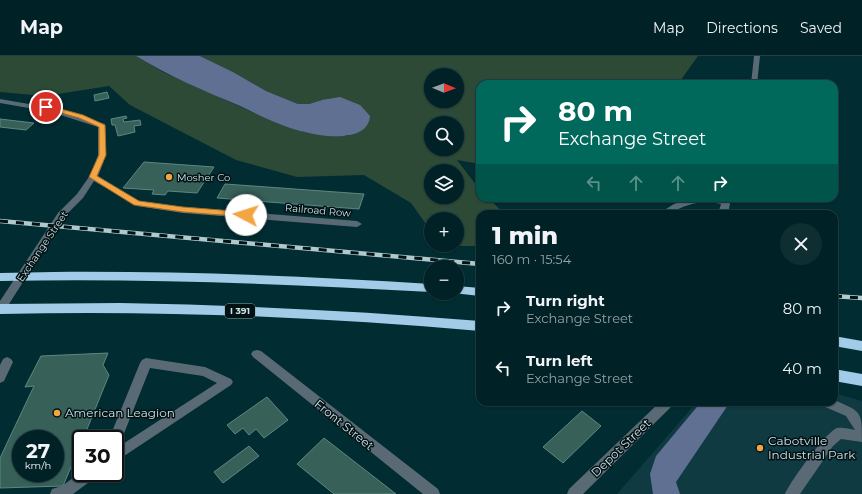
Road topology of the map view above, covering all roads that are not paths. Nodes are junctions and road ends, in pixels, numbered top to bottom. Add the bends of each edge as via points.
1 (757, 56) edge
2 (754, 80) edge
3 (0, 101) edge
4 (93, 177) junction
5 (688, 202) edge
6 (667, 210) edge
7 (357, 224) dead end
8 (0, 277) edge
9 (424, 288) edge
10 (464, 291) edge
11 (476, 292) edge
12 (0, 309) edge
13 (476, 326) edge
14 (838, 342) edge
15 (862, 346) edge
16 (257, 354) dead end
17 (7, 362) dead end
18 (838, 376) edge
19 (0, 378) edge
20 (862, 380) edge
21 (664, 406) edge
22 (836, 406) edge
23 (862, 429) edge
24 (119, 430) edge
25 (862, 436) edge
26 (124, 450) edge
27 (78, 482) edge
28 (56, 494) edge
29 (432, 494) edge
30 (574, 494) edge
31 (792, 494) edge

1 - 2 street
3 - 4 street, Exchange Street via 46,107 81,116 102,126 102,155
4 - 7 street, Railroad Row via 137,203 183,210
4 - 12 street, Exchange Street via 80,196 61,216
5 - 6 street
8 - 9 highway via 219,278
10 - 11 highway
12 - 13 highway, I 391 via 217,310
14 - 15 highway
16 - 29 street, Front Street
17 - 19 street
18 - 20 highway
21 - 30 street, Depot Street
22 - 23 street via 850,412
24 - 26 street via 146,363 205,372 227,382
25 - 31 street via 839,433 829,442
27 - 28 street via 66,491

